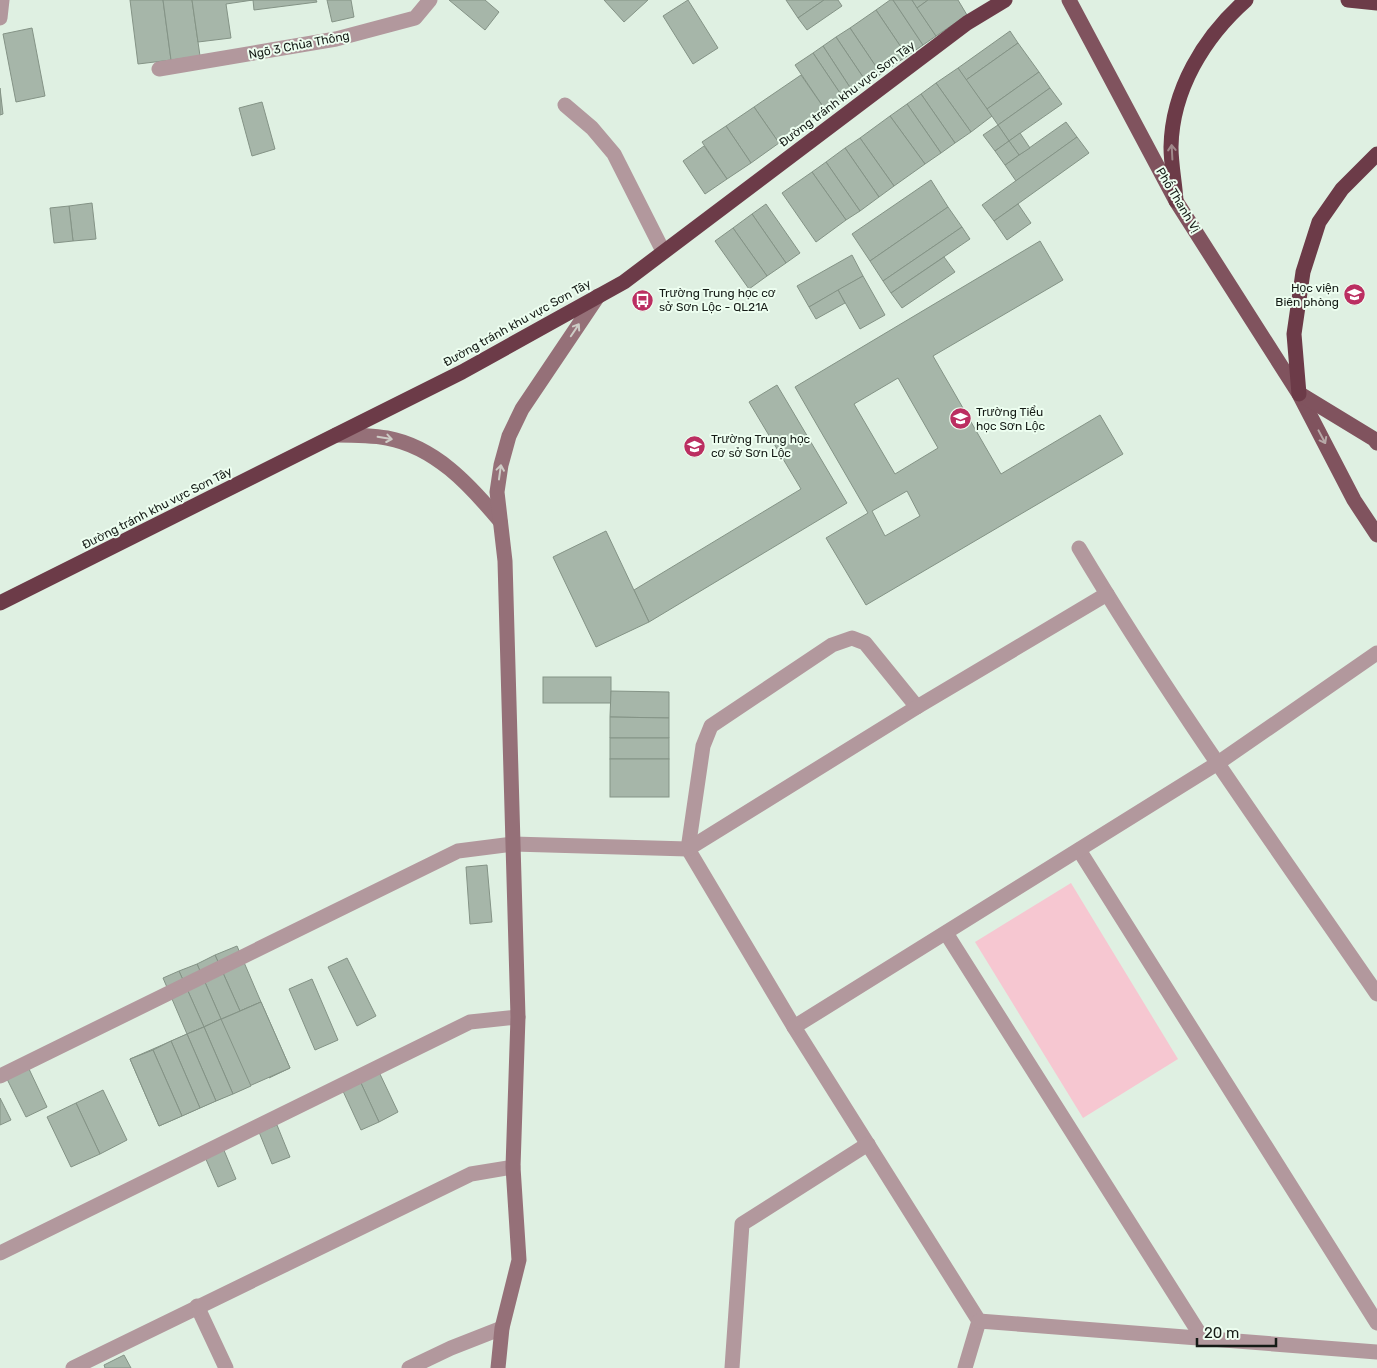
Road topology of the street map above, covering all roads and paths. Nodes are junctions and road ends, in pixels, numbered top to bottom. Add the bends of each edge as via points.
1 (2, 0) edge
2 (430, 0) edge
3 (1005, 0) edge
4 (1069, 0) edge
5 (1246, 0) edge
6 (1348, 0) edge
7 (1377, 4) edge
8 (0, 18) edge
9 (159, 68) dead end
10 (564, 105) dead end
11 (1377, 154) edge
12 (1176, 201) junction
13 (663, 252) junction
14 (598, 296) junction
15 (1299, 394) junction
16 (336, 435) junction
17 (1377, 443) edge
18 (500, 521) junction
19 (1377, 535) edge
20 (1079, 548) dead end
21 (1107, 594) junction
22 (0, 603) edge
23 (1377, 653) edge
24 (917, 707) junction
25 (1218, 763) junction
26 (513, 844) junction
27 (688, 849) junction
28 (1079, 850) junction
29 (946, 933) junction
30 (1377, 994) edge
31 (518, 1017) junction
32 (794, 1027) junction
33 (0, 1076) edge
34 (868, 1144) junction
35 (513, 1167) junction
36 (0, 1253) edge
37 (197, 1306) junction
38 (979, 1321) junction
39 (1377, 1323) edge
40 (502, 1328) junction
41 (1203, 1338) junction
42 (1377, 1352) edge
43 (73, 1368) edge
44 (226, 1368) edge
45 (408, 1368) edge
46 (498, 1368) edge
47 (732, 1368) edge
48 (965, 1368) edge

1 - 8 street
2 - 9 street, Ngõ 3 Chùa Thông via 415,18 336,39
3 - 13 highway, Đường tránh khu vực Sơn Tây via 967,23
4 - 12 main road, Phố Thanh Vị
12 -> 5 highway via 1171,147 1175,108 1196,60 1227,16
6 - 7 highway
10 - 13 street via 592,128 614,154
11 - 15 highway via 1342,189 1319,222 1303,272 1294,334
12 - 15 main road, Phố Thanh Vị
13 - 14 highway, Đường tránh khu vực Sơn Tây via 624,282
14 - 16 highway, Đường tránh khu vực Sơn Tây via 462,372
18 -> 14 street via 497,492 509,436 522,409
15 - 17 main road, Phố Thanh Vị
15 -> 19 main road, Phố Thanh Vị via 1354,500
16 -> 18 street via 409,443 428,453 469,486
16 - 22 highway, Đường tránh khu vực Sơn Tây
18 - 26 street via 505,561
20 - 21 street
21 - 24 street
21 - 25 street
23 - 25 street
24 - 27 street
24 - 27 street via 865,643 852,638 832,645 710,726 703,746
25 - 28 street
25 - 30 street
26 - 27 street
26 - 31 street
26 - 33 street via 458,851
27 - 32 street
28 - 29 street
28 - 39 street
29 - 32 street
29 - 41 street
31 - 35 street
31 - 36 street via 470,1022
32 - 34 street
34 - 38 street
34 - 47 street via 742,1224
35 - 37 street via 471,1174
35 - 40 street via 519,1260
37 - 43 street
37 - 44 street
38 - 41 street
38 - 48 street
40 - 45 street
40 - 46 street
41 - 42 street

